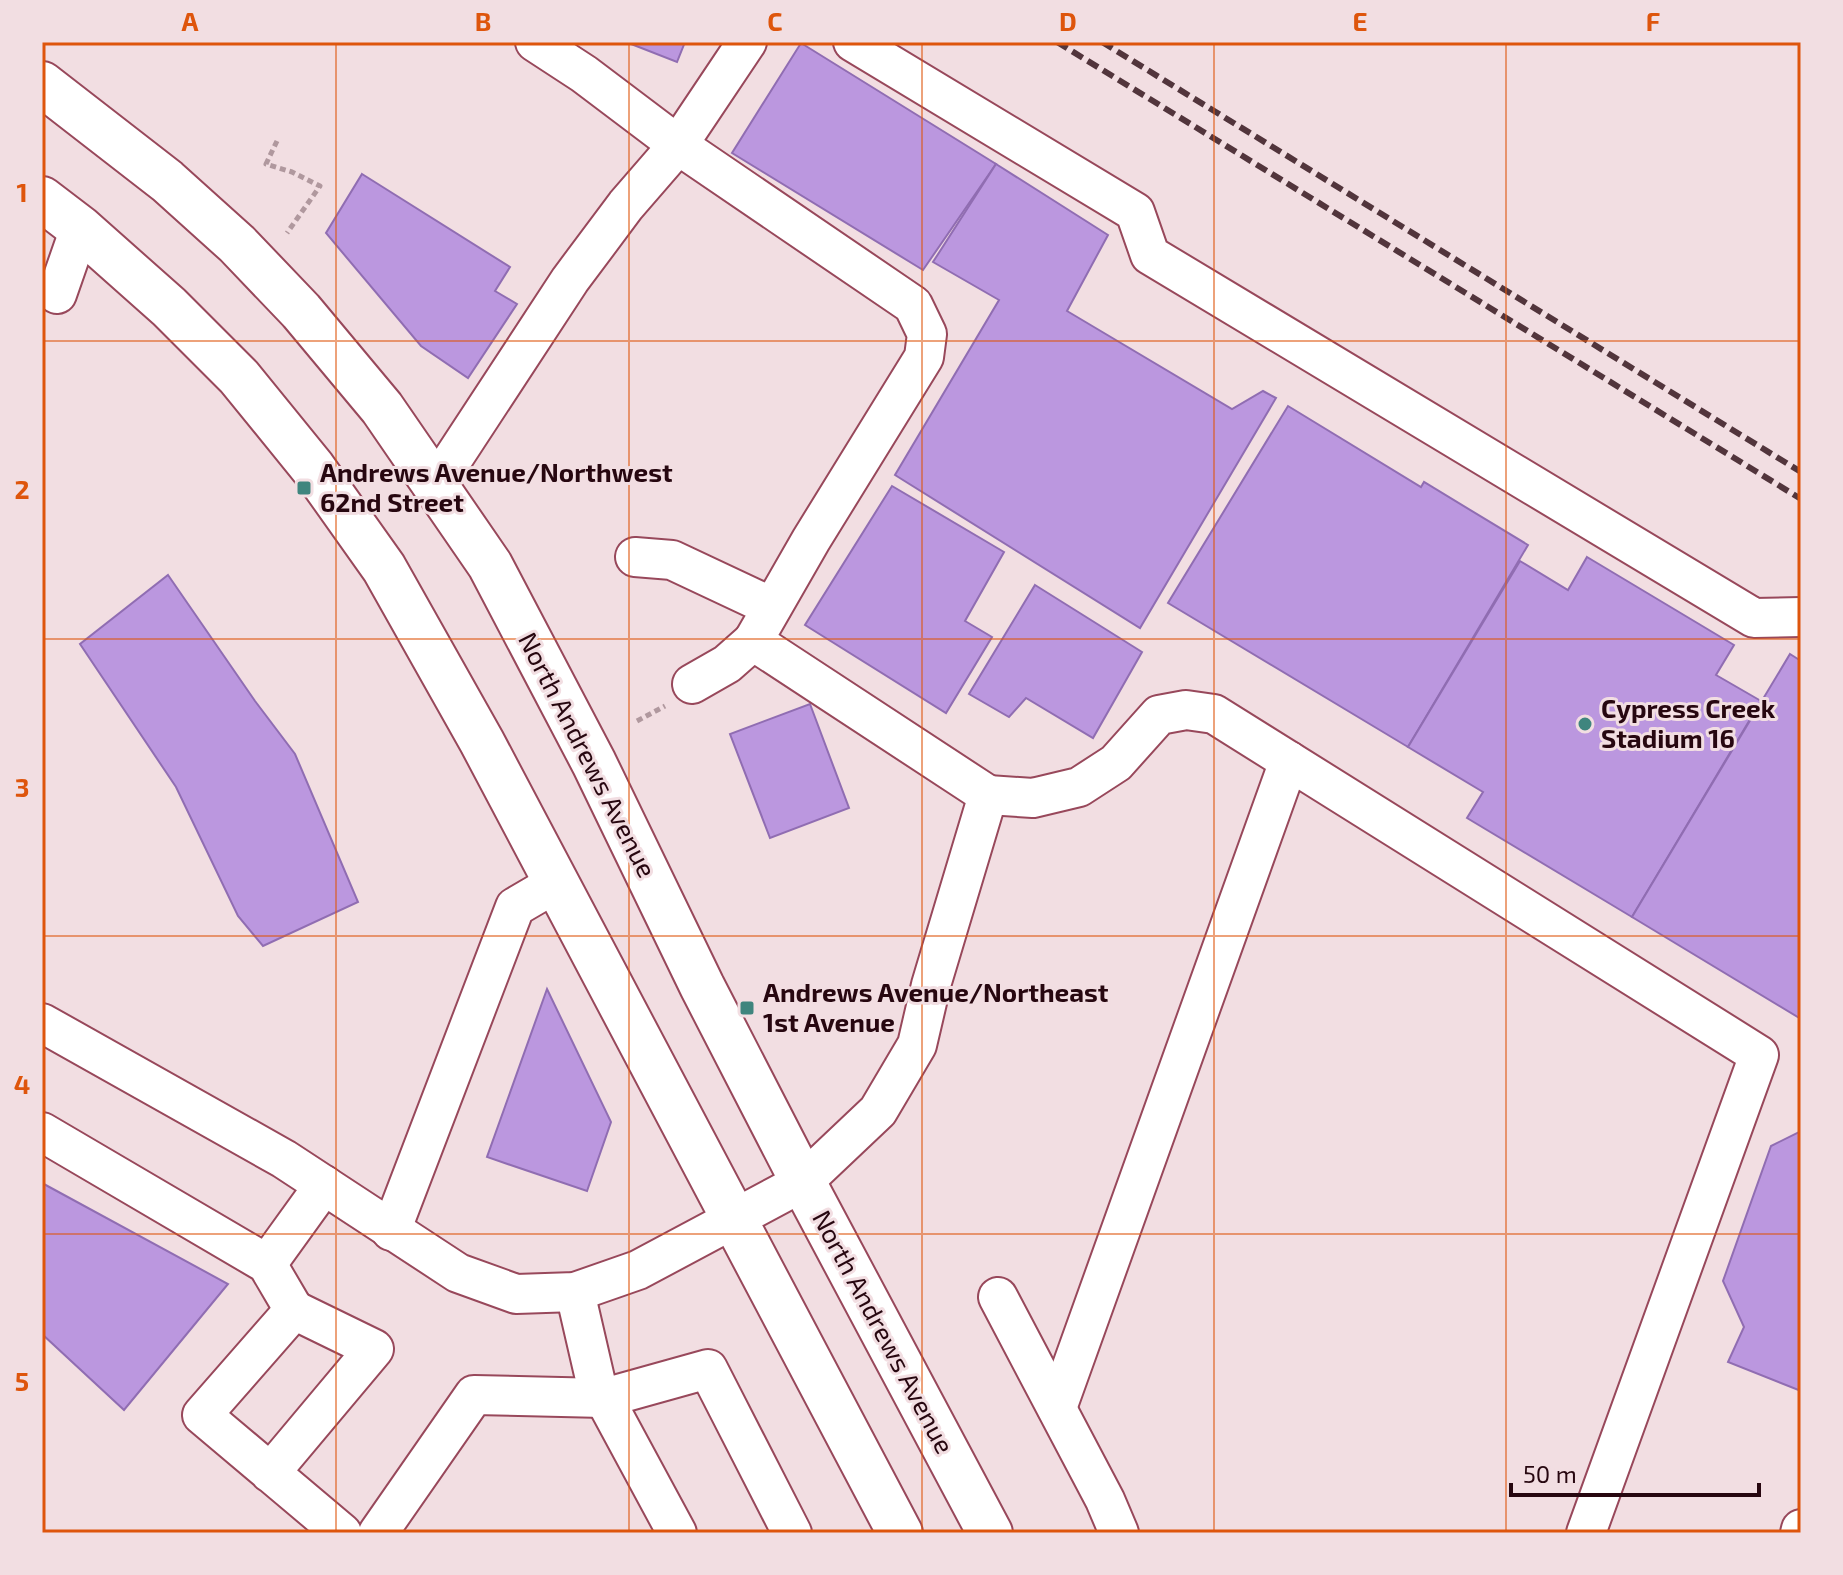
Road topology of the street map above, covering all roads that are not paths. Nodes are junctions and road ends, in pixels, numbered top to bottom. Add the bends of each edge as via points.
1 (535, 42) edge
2 (747, 42) edge
3 (853, 42) edge
4 (42, 84) edge
5 (678, 145) junction
6 (42, 199) edge
7 (80, 228) junction
8 (57, 294) dead end
9 (435, 486) junction
10 (635, 557) dead end
11 (772, 607) junction
12 (1801, 617) edge
13 (753, 641) junction
14 (682, 693) road end
15 (1289, 761) junction
16 (988, 795) junction
17 (556, 883) junction
18 (42, 1023) edge
19 (42, 1132) edge
20 (803, 1182) junction
21 (324, 1185) junction
22 (734, 1219) junction
23 (391, 1231) junction
24 (267, 1264) junction
25 (575, 1292) junction
26 (998, 1297) dead end
27 (294, 1310) junction
28 (604, 1398) junction
29 (1057, 1408) junction
30 (270, 1473) junction
31 (342, 1533) edge
32 (378, 1533) edge
33 (677, 1533) edge
34 (792, 1533) edge
35 (900, 1533) edge
36 (990, 1533) edge
37 (1119, 1533) edge
38 (1586, 1533) edge

1 - 5 lane
2 - 5 lane
3 - 12 lane via 1135,212 1150,255 1754,618
4 - 9 main road, North Andrews Avenue via 167,181 237,244 382,408
5 - 9 lane via 570,280
5 - 11 lane via 913,305 927,334 924,357
6 - 7 main road
7 - 8 lane
7 - 17 main road via 239,377 313,468 384,568
9 - 20 main road, North Andrews Avenue via 490,565
10 - 11 lane via 672,560
11 - 13 lane
13 - 14 lane
13 - 16 lane
15 - 16 lane via 1214,714 1186,710 1159,715 1116,763 1079,787 1033,798
15 - 29 lane
15 - 38 lane via 1759,1055
16 - 20 lane via 917,1045 878,1111
17 - 22 main road
17 - 23 lane via 515,907
18 - 21 lane
19 - 24 lane
20 - 22 lane
20 - 36 main road, North Andrews Avenue
21 - 23 lane
21 - 24 lane
22 - 25 lane via 638,1270
22 - 35 main road
23 - 25 lane via 458,1273 516,1294
24 - 27 lane
25 - 28 lane
26 - 29 lane
27 - 30 lane via 202,1415
27 - 30 lane via 374,1349
28 - 32 lane via 474,1395
28 - 33 lane
28 - 34 lane via 708,1369
29 - 37 lane
30 - 31 lane

